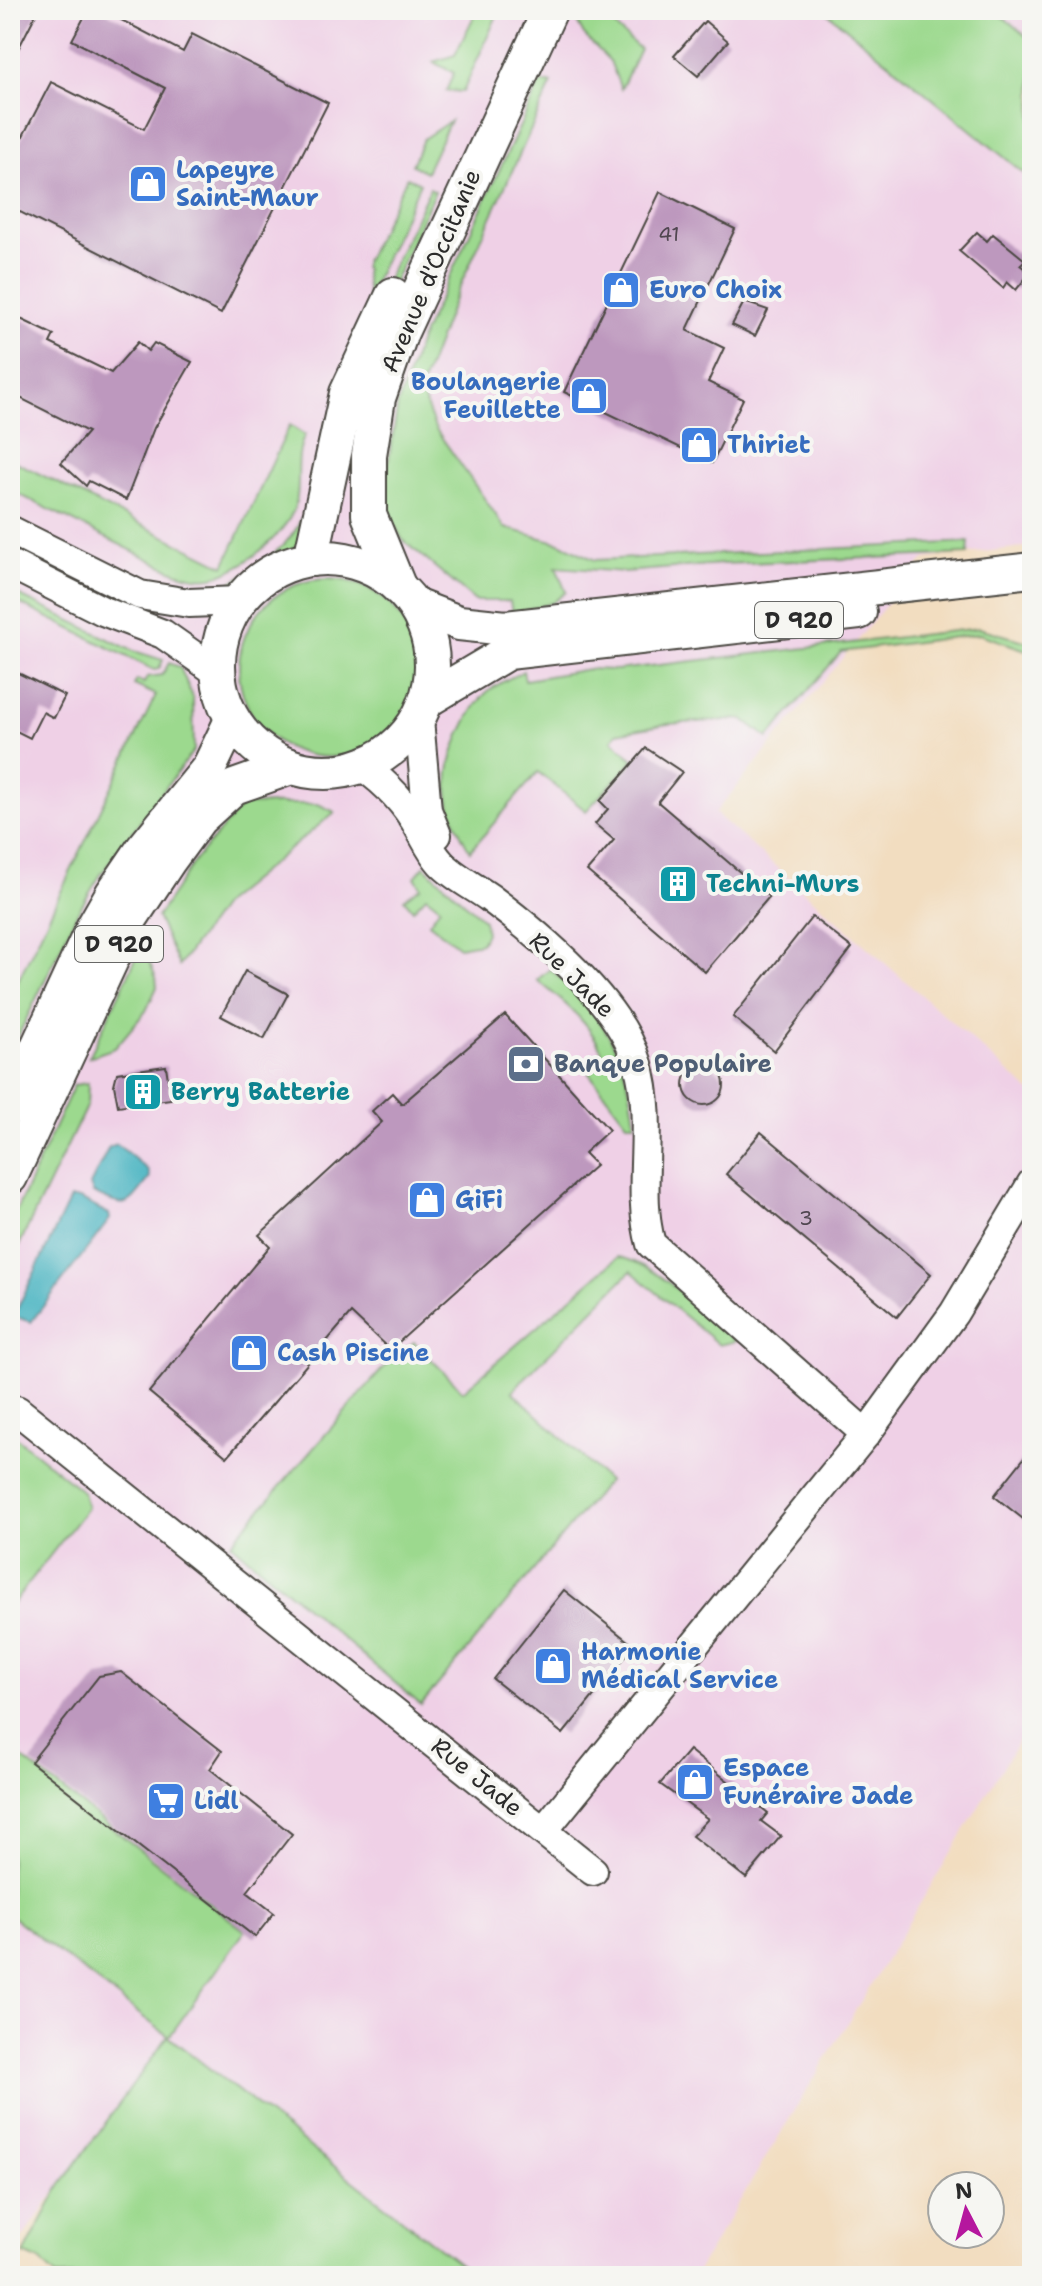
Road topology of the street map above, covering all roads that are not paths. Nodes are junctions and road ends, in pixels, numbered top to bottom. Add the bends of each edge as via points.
1 (530, 10) edge
2 (550, 10) edge
3 (10, 530) edge
4 (311, 559) junction
5 (10, 564) edge
6 (1032, 570) edge
7 (1032, 590) edge
8 (407, 597) junction
9 (239, 601) junction
10 (217, 672) junction
11 (423, 710) junction
12 (232, 720) junction
13 (362, 766) junction
14 (291, 767) junction
15 (461, 876) junction
16 (10, 1107) edge
17 (10, 1177) edge
18 (1032, 1183) edge
19 (10, 1409) edge
20 (866, 1434) junction
21 (544, 1830) junction
22 (593, 1871) dead end

1 - 4 main road, Avenue d'Occitanie via 347,393
2 - 8 main road, Avenue d'Occitanie via 401,332 378,398 369,455 369,515
3 - 9 street via 140,595 189,603
4 - 8 main road via 373,570
4 - 9 main road via 274,571
5 - 10 street via 103,611 163,634
6 - 8 main road, D 920 via 506,628 459,623
7 - 11 main road, D 920 via 508,652
8 - 11 main road via 432,652
9 - 10 main road via 221,640
10 - 12 main road
11 - 13 main road via 393,748
11 - 15 street, Rue Jade via 427,810
12 - 14 main road via 258,750
12 - 16 main road, D 920 via 209,768 113,893
13 - 14 main road via 325,773
13 - 15 street, Rue Jade via 404,804 437,859
14 - 17 main road, D 920 via 234,787 199,819 169,860 130,919
15 - 20 street, Rue Jade via 595,992 626,1035 642,1079 648,1124 651,1244
18 - 20 street, Rue Jade via 954,1313
19 - 21 street, Rue Jade
20 - 21 street, Rue Jade
21 - 22 street

